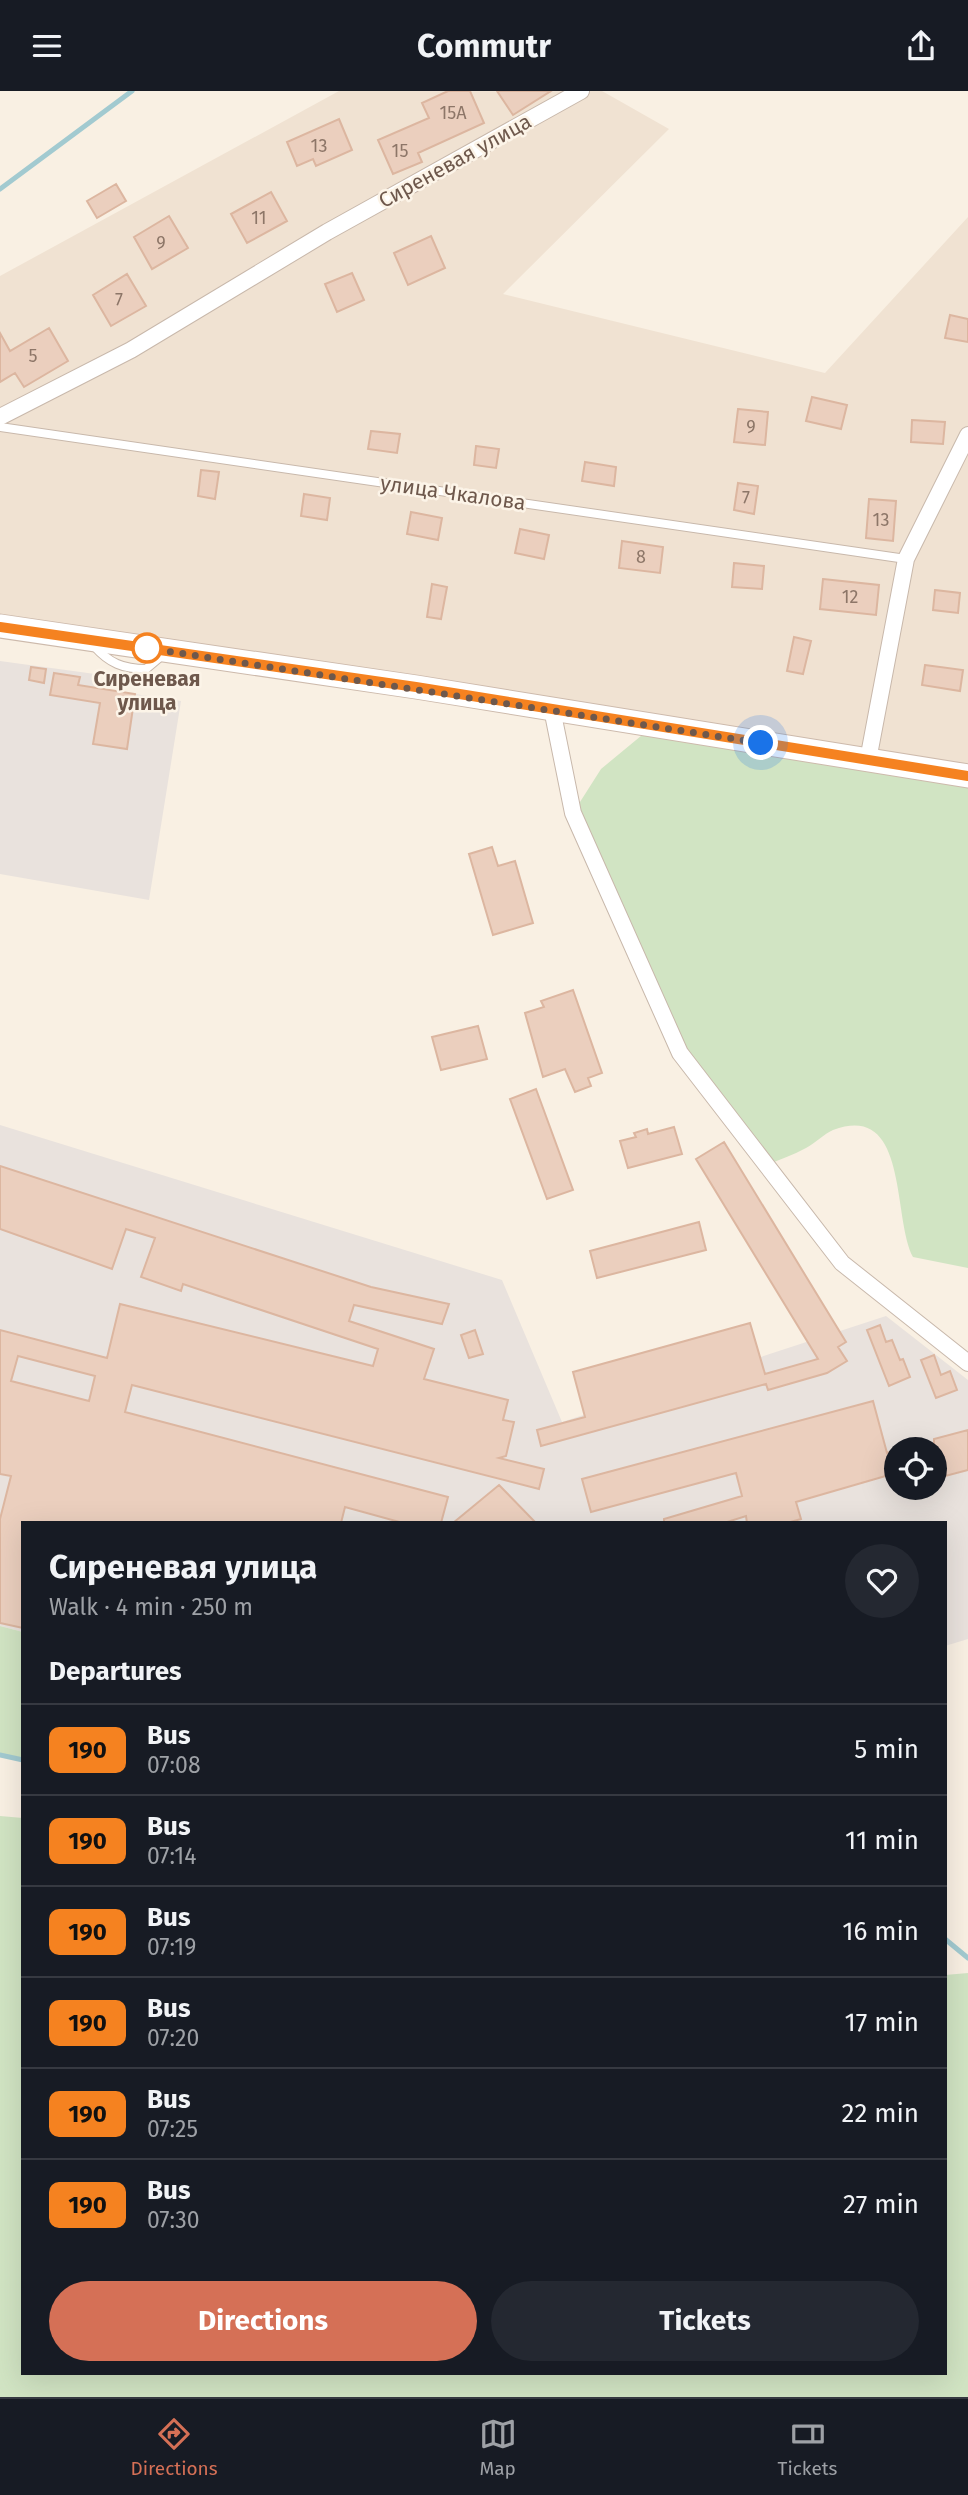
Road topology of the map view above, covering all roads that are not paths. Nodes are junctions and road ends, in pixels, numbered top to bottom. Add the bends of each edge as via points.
1 (581, 91) edge
2 (0, 417) edge
3 (0, 427) edge
4 (968, 435) edge
5 (906, 559) junction
6 (0, 627) edge
7 (552, 709) junction
8 (868, 760) junction
9 (968, 776) edge
10 (968, 1363) edge

1 - 2 street, Сиреневая улица via 327,232 131,350
3 - 5 lane, улица Чкалова
4 - 5 street
5 - 8 street
6 - 7 street
7 - 8 street
7 - 10 street via 573,813 680,1053 842,1263
8 - 9 street

